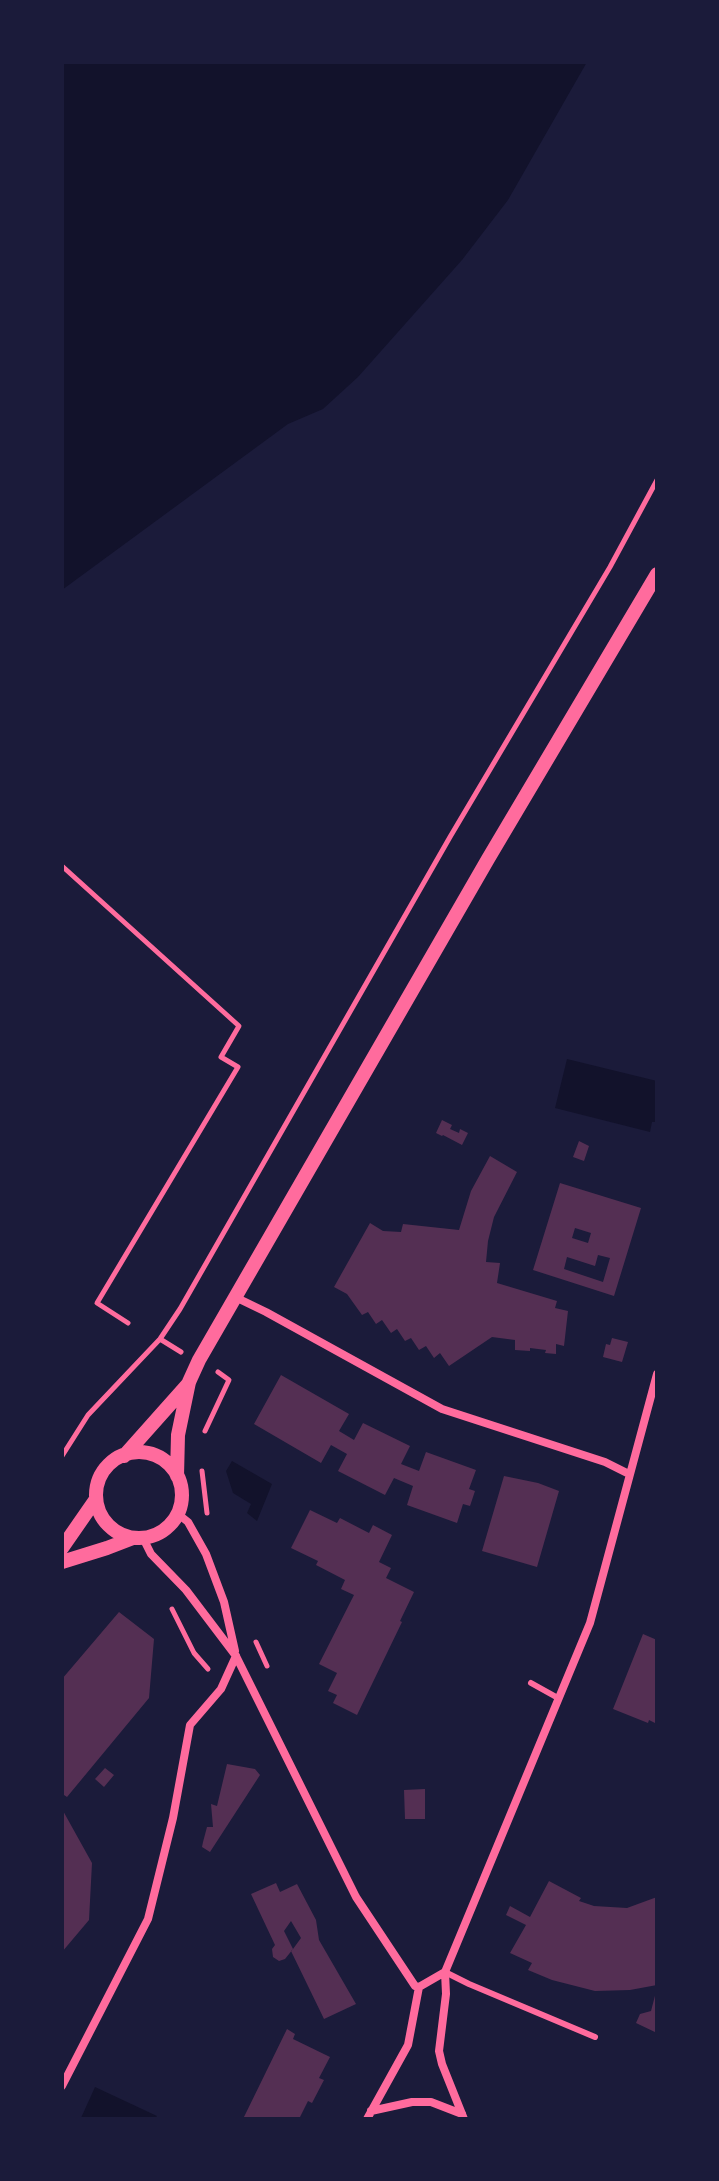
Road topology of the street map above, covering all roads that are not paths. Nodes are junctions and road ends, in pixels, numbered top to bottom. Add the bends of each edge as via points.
1 (657, 574) edge
2 (235, 1297) junction
3 (657, 1374) edge
4 (189, 1382) junction
5 (124, 1456) junction
6 (629, 1474) junction
7 (177, 1476) junction
8 (96, 1499) junction
9 (178, 1514) junction
10 (138, 1538) junction
11 (62, 1548) edge
12 (62, 1562) edge
13 (236, 1656) junction
14 (531, 1683) dead end
15 (558, 1698) junction
16 (445, 1972) junction
17 (419, 1987) junction
18 (595, 2037) dead end
19 (62, 2086) edge
20 (369, 2115) edge
21 (463, 2117) edge

1 - 2 street
2 - 4 street
2 - 6 street via 442,1409
3 - 6 street
4 - 5 street
4 - 7 street via 178,1435
5 - 7 street via 154,1455
5 - 8 street via 103,1473
6 - 15 street via 590,1623
7 - 9 street via 182,1495
8 - 10 street via 108,1525
8 - 11 street
9 - 10 street via 162,1532
9 - 13 street via 206,1554
10 - 12 street
10 - 13 street
13 - 17 street via 356,1897
13 - 19 street via 221,1689 190,1725 148,1919
14 - 15 lane
15 - 16 street
16 - 17 street
16 - 18 lane
16 - 21 street via 439,2051
17 - 20 street via 408,2045
20 - 21 street via 431,2102

